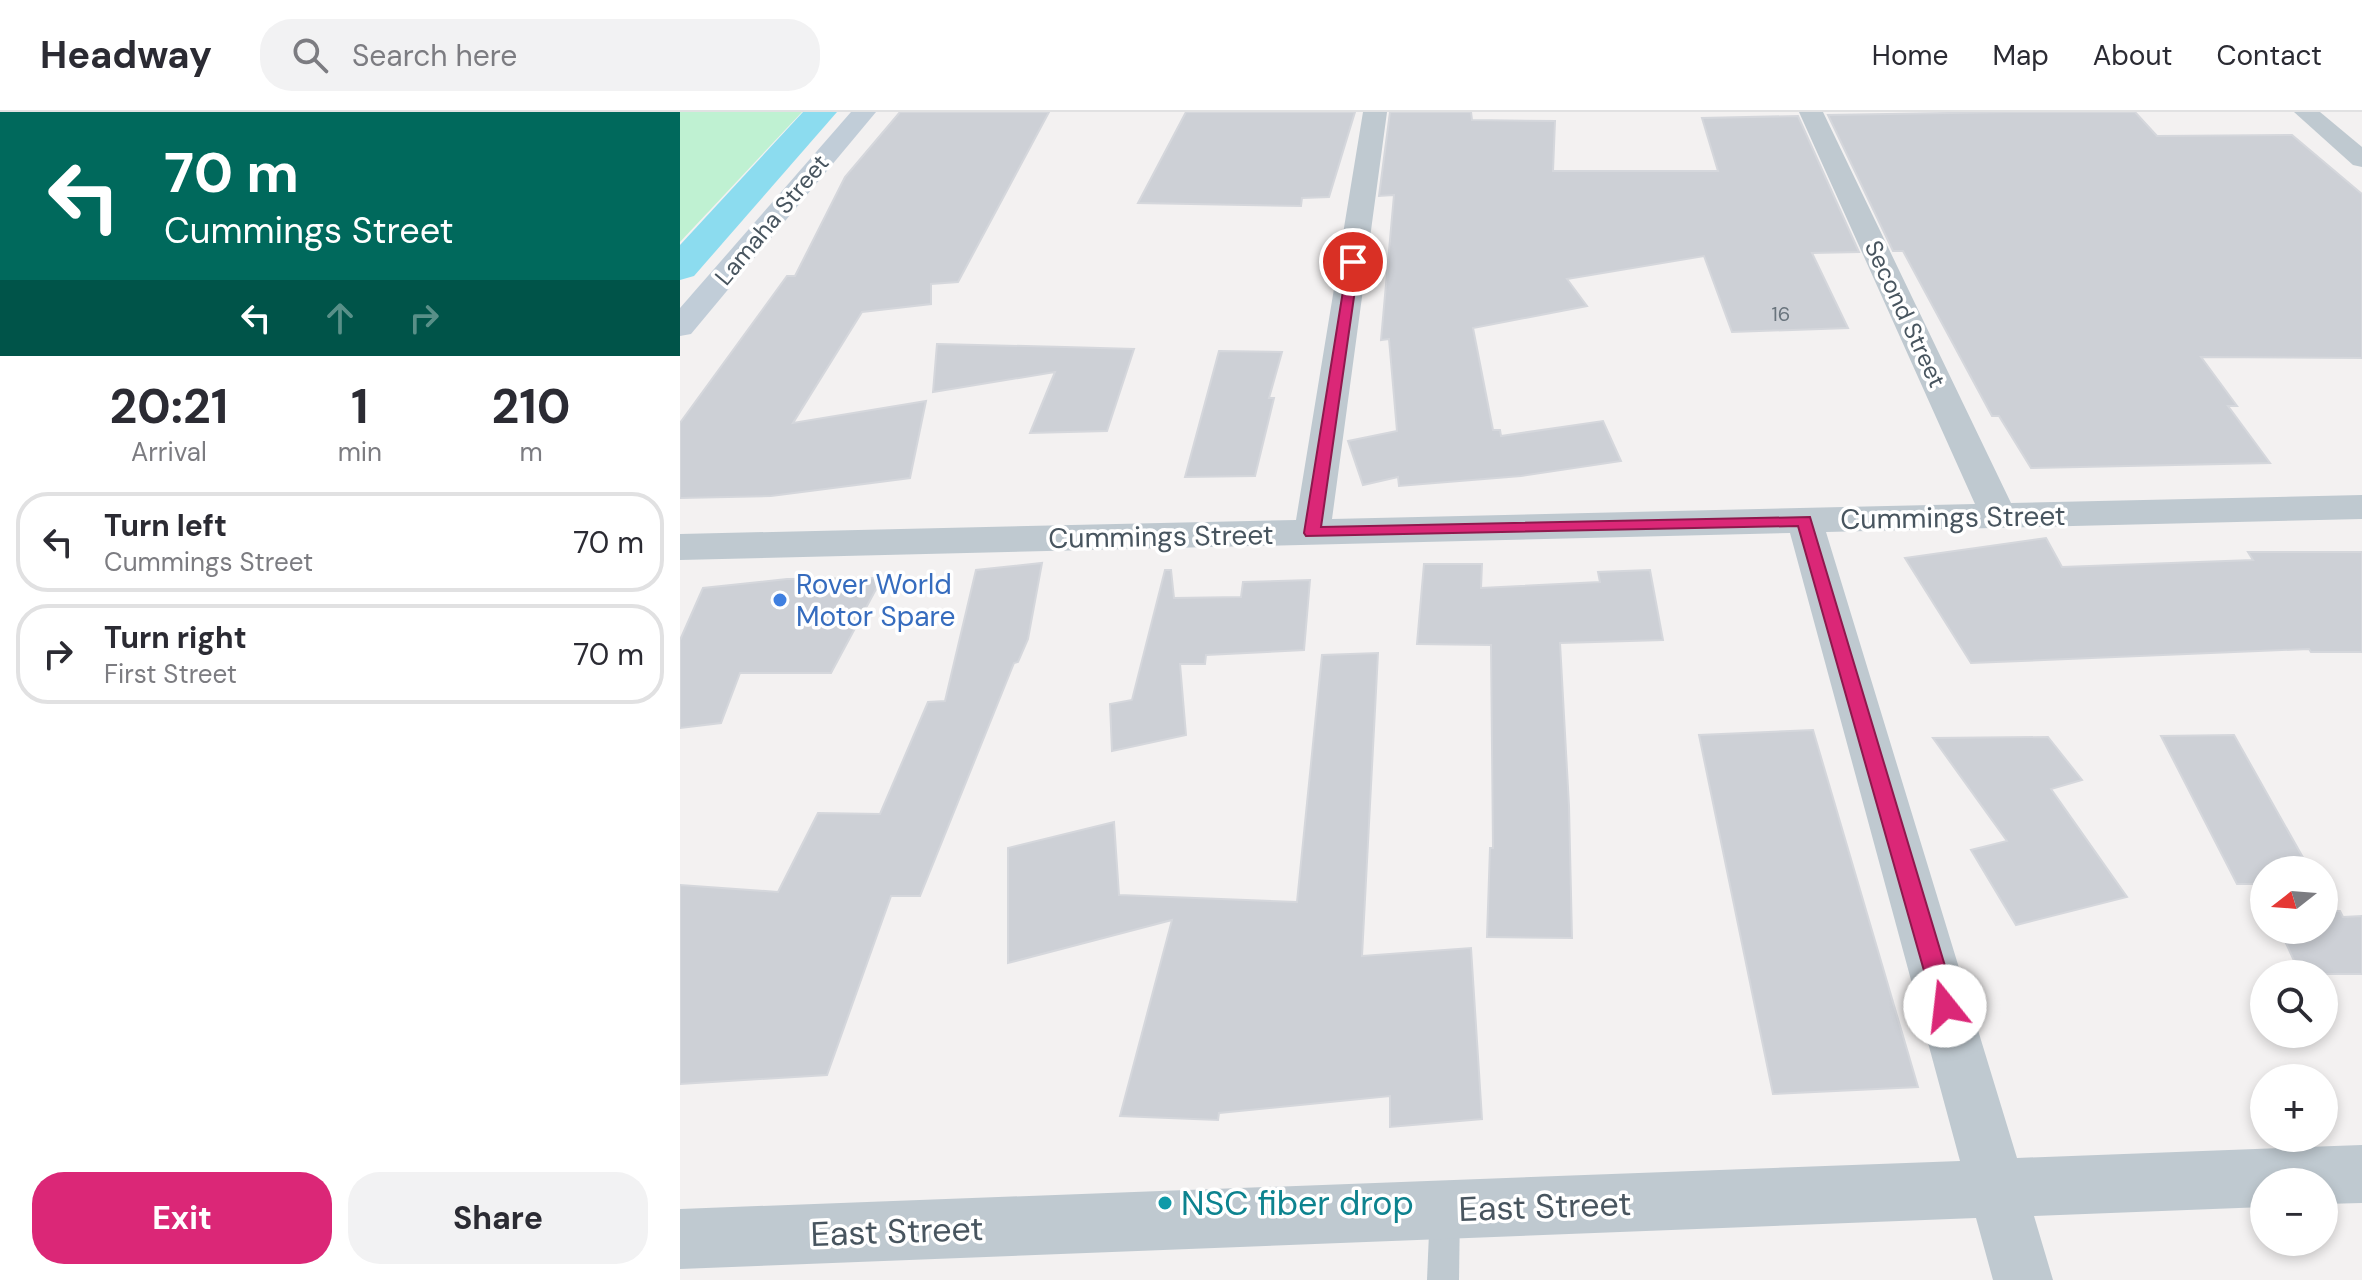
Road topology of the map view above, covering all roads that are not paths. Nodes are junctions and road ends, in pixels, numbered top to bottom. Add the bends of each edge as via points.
1 (864, 112) edge
2 (1375, 112) edge
3 (1811, 112) edge
4 (2306, 112) edge
5 (2362, 160) edge
6 (680, 327) edge
7 (2362, 507) edge
8 (1999, 517) junction
9 (1805, 521) junction
10 (1312, 533) junction
11 (680, 547) edge
12 (2362, 1174) edge
13 (1998, 1188) junction
14 (1445, 1209) junction
15 (680, 1239) edge
16 (1443, 1280) edge
17 (2023, 1280) edge

1 - 6 street, Lamaha Street
2 - 10 street
3 - 8 street, Second Street
4 - 5 street
7 - 8 street, Cummings Street
8 - 9 street, Cummings Street
9 - 10 street, Cummings Street
9 - 13 street
10 - 11 street, Cummings Street
12 - 13 street, East Street
13 - 14 street, East Street
13 - 17 street
14 - 15 street, East Street
14 - 16 lane

